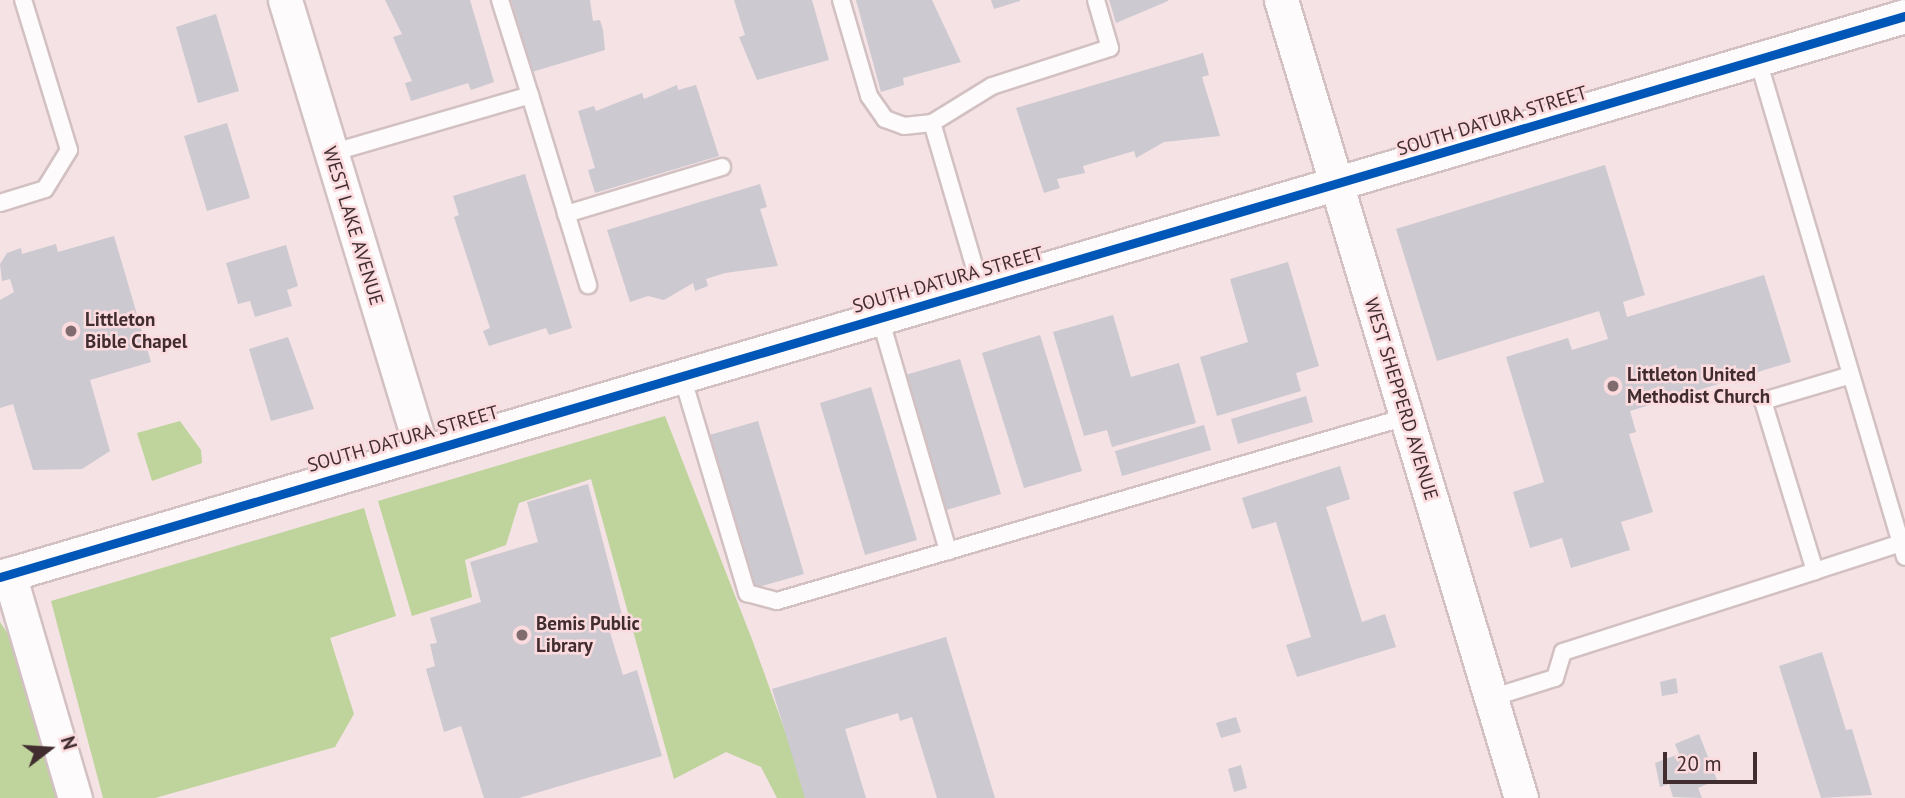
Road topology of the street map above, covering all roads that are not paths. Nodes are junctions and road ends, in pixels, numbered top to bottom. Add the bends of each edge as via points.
1 (23, 0) edge
2 (285, 0) edge
3 (500, 0) edge
4 (841, 0) edge
5 (1096, 0) edge
6 (1281, 0) edge
7 (1905, 16) edge
8 (1758, 60) junction
9 (530, 95) junction
10 (932, 123) junction
11 (331, 153) junction
12 (722, 167) dead end
13 (1336, 186) junction
14 (0, 203) edge
15 (566, 214) junction
16 (588, 285) dead end
17 (981, 289) junction
18 (880, 318) junction
19 (1851, 375) junction
20 (682, 376) junction
21 (1406, 417) junction
22 (422, 452) junction
23 (1903, 550) edge
24 (948, 551) junction
25 (1815, 570) junction
26 (5, 576) edge
27 (1491, 698) junction
28 (75, 798) edge
29 (1521, 798) edge

1 - 14 lane via 69,150 45,189
2 - 11 street, WEST LAKE AVENUE
3 - 9 lane
4 - 10 lane via 869,96 885,119 904,126
5 - 10 lane via 1110,48 992,86
6 - 13 street, WEST SHEPPERD AVENUE
7 - 8 street, SOUTH DATURA STREET
8 - 13 street, SOUTH DATURA STREET
8 - 19 lane
9 - 11 lane
9 - 15 lane
10 - 17 lane
11 - 22 street, WEST LAKE AVENUE
12 - 15 lane
13 - 17 street, SOUTH DATURA STREET
13 - 21 street, WEST SHEPPERD AVENUE
15 - 16 lane
17 - 18 street, SOUTH DATURA STREET
18 - 20 street, SOUTH DATURA STREET
18 - 24 lane
19 - 23 lane
19 - 25 lane via 1763,401
20 - 22 street, SOUTH DATURA STREET
20 - 24 lane via 747,593 777,601
21 - 24 lane
21 - 27 street, WEST SHEPPERD AVENUE
22 - 26 street, SOUTH DATURA STREET
23 - 25 lane
25 - 27 lane via 1563,652 1555,678
26 - 28 street
27 - 29 street, WEST SHEPPERD AVENUE

